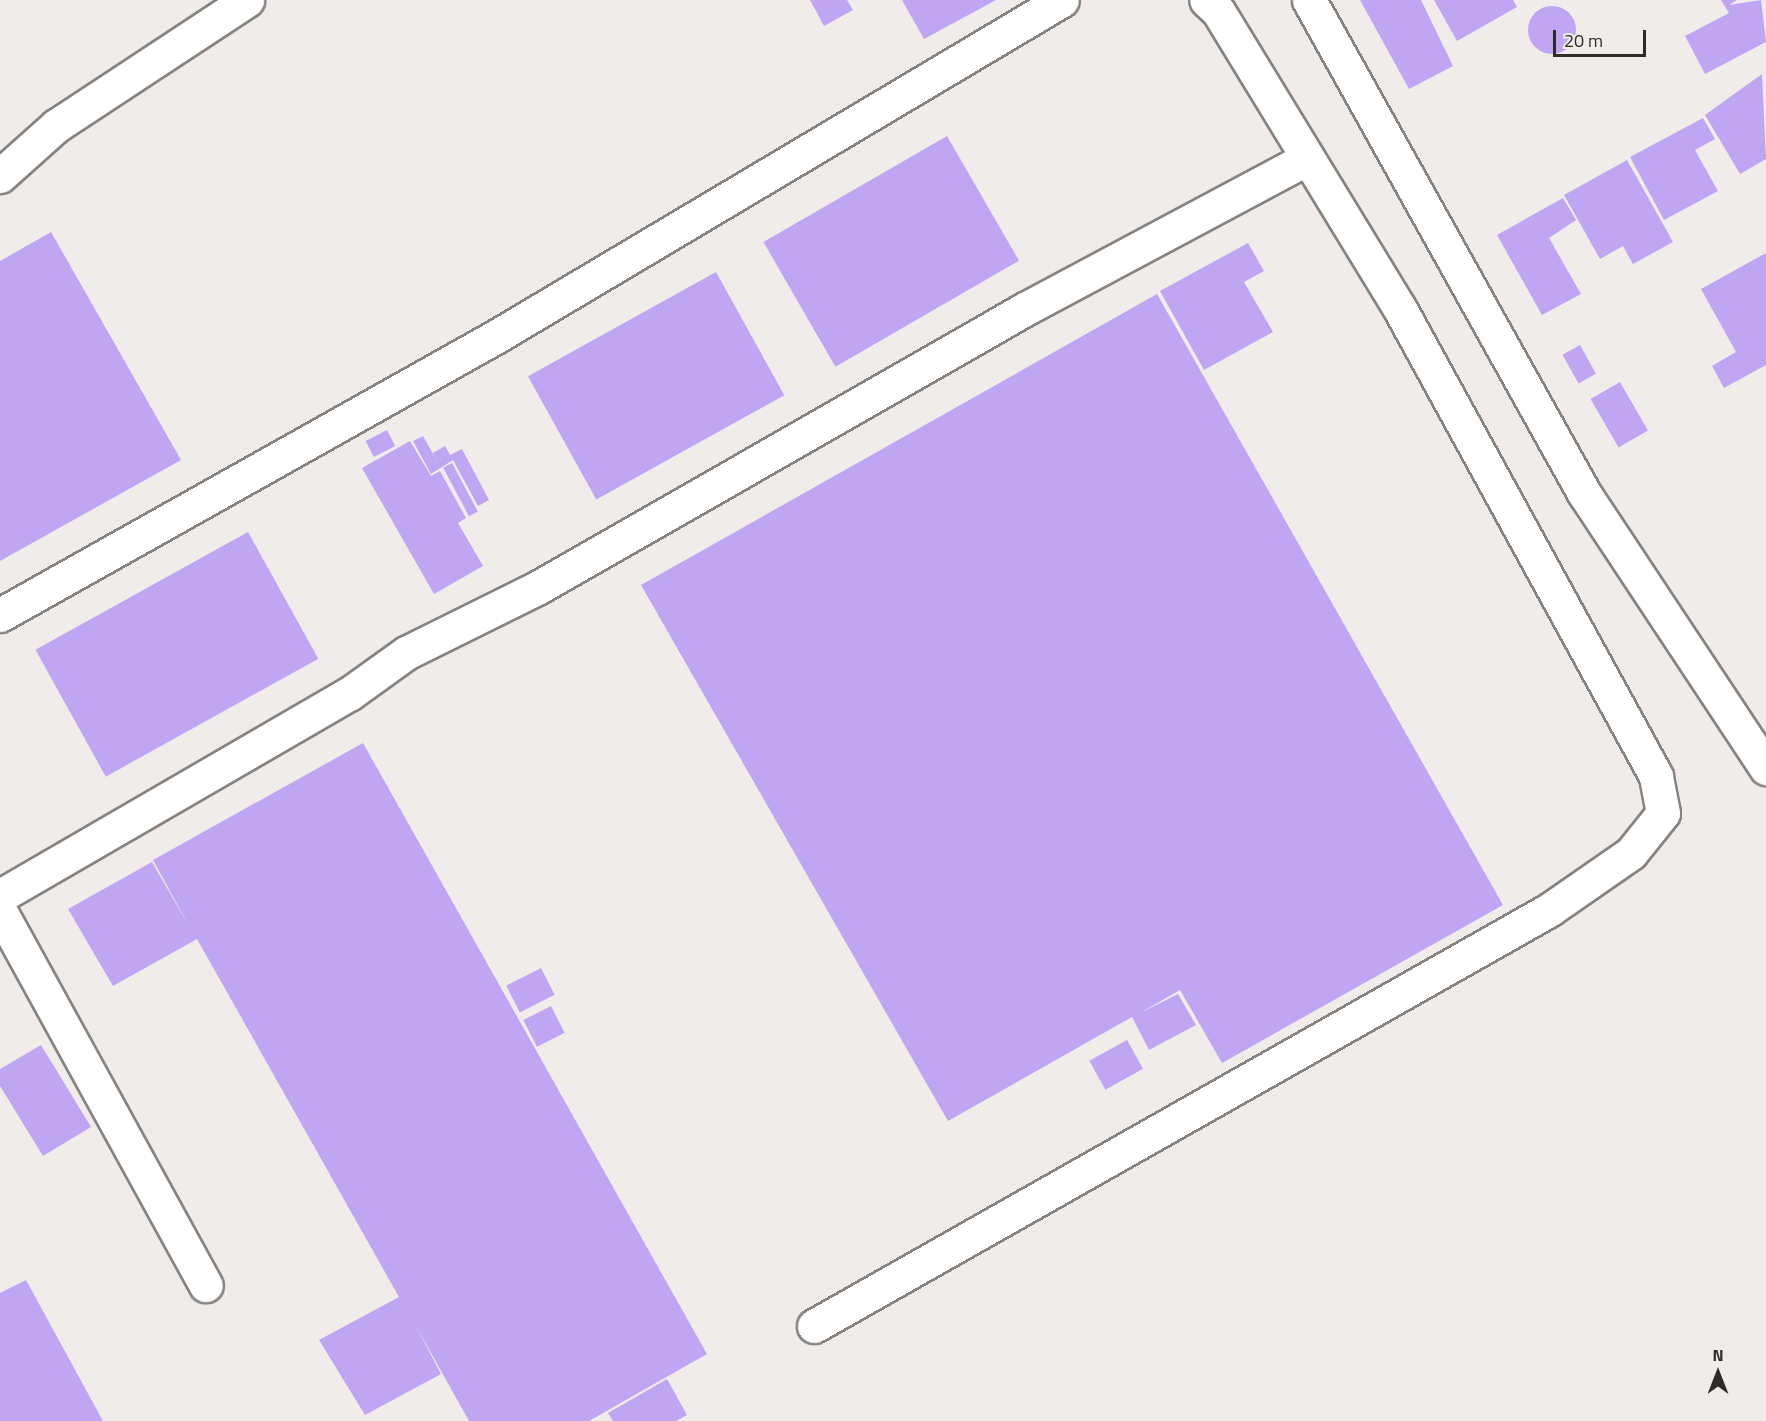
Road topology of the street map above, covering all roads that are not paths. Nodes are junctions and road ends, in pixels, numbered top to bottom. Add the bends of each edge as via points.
1 (247, 0) edge
2 (1062, 0) edge
3 (1206, 0) edge
4 (1309, 0) edge
5 (1306, 159) junction
6 (0, 176) edge
7 (0, 615) edge
8 (1766, 768) edge
9 (0, 896) edge
10 (0, 911) edge
11 (206, 1285) dead end
12 (814, 1326) dead end

1 - 6 lane via 56,126
2 - 7 lane via 497,336
3 - 5 lane via 1218,11
4 - 8 lane via 1584,493
5 - 9 lane via 1025,309 539,587 406,653 349,694
5 - 12 lane via 1400,309 1505,509 1591,656 1656,776 1664,813 1631,853 1549,910
10 - 11 lane

